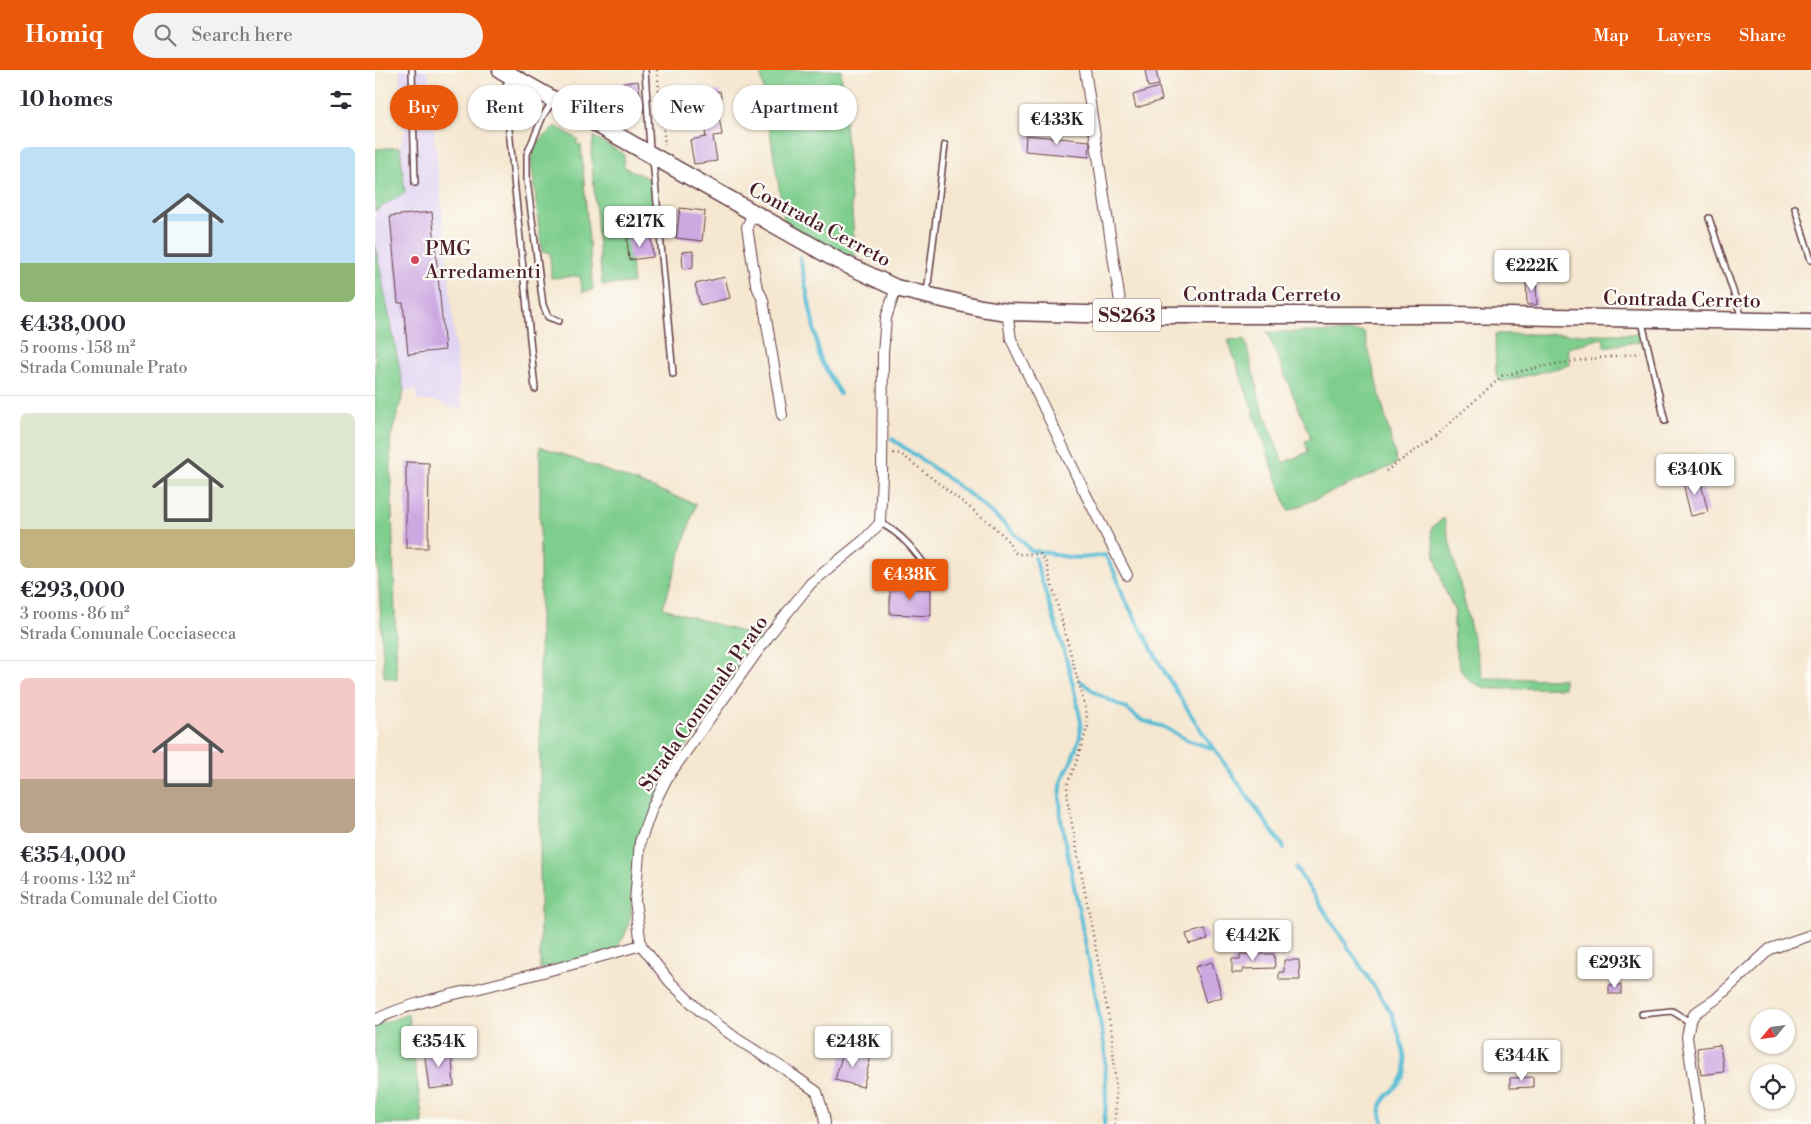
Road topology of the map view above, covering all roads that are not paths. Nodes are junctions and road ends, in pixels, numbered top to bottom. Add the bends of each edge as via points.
1 (412, 70) edge
2 (645, 70) edge
3 (1085, 70) edge
4 (505, 72) edge
5 (552, 99) edge
6 (552, 102) edge
7 (606, 130) edge
8 (945, 145) dead end
9 (657, 159) junction
10 (415, 183) dead end
11 (1795, 208) dead end
12 (753, 213) junction
13 (1709, 218) dead end
14 (1811, 260) edge
15 (896, 288) junction
16 (926, 295) junction
17 (1007, 312) junction
18 (1122, 315) junction
19 (1641, 319) junction
20 (559, 321) dead end
21 (1743, 321) junction
22 (1811, 322) edge
23 (673, 374) dead end
24 (535, 389) dead end
25 (783, 415) dead end
26 (1665, 421) dead end
27 (880, 522) junction
28 (1127, 576) dead end
29 (935, 578) dead end
30 (1811, 935) edge
31 (641, 945) junction
32 (1642, 1014) dead end
33 (375, 1020) edge
34 (1690, 1022) junction
35 (825, 1124) edge
36 (1700, 1124) edge

1 - 10 lane
2 - 9 lane
3 - 18 street
4 - 5 main road, Contrada Cerreto / SS263
4 - 24 lane
6 - 20 lane via 527,154 527,180 543,305 548,317
7 - 9 main road, Contrada Cerreto / SS263
8 - 16 lane
9 - 12 main road, Contrada Cerreto / SS263
9 - 23 lane
11 - 14 lane
12 - 15 main road, Contrada Cerreto / SS263 via 837,260
12 - 25 street via 747,227
13 - 21 lane
15 - 16 main road, Contrada Cerreto / SS263
15 - 27 street via 886,318 883,353
16 - 17 main road, Contrada Cerreto / SS263
17 - 18 main road, Contrada Cerreto / SS263
17 - 28 street via 1011,339
18 - 19 main road, Contrada Cerreto / SS263 via 1457,315
19 - 21 main road, Contrada Cerreto / SS263
19 - 26 lane
21 - 22 main road, Contrada Cerreto / SS263
27 - 29 lane via 915,551
27 - 31 street, Strada Comunale Prato via 863,541 811,582 667,778 651,808 640,842 635,901
30 - 34 street via 1771,949 1716,999 1695,1013
31 - 33 street via 586,962 440,996
31 - 35 street via 670,982 700,1011 817,1092
32 - 34 lane via 1673,1011
34 - 36 street via 1687,1037

